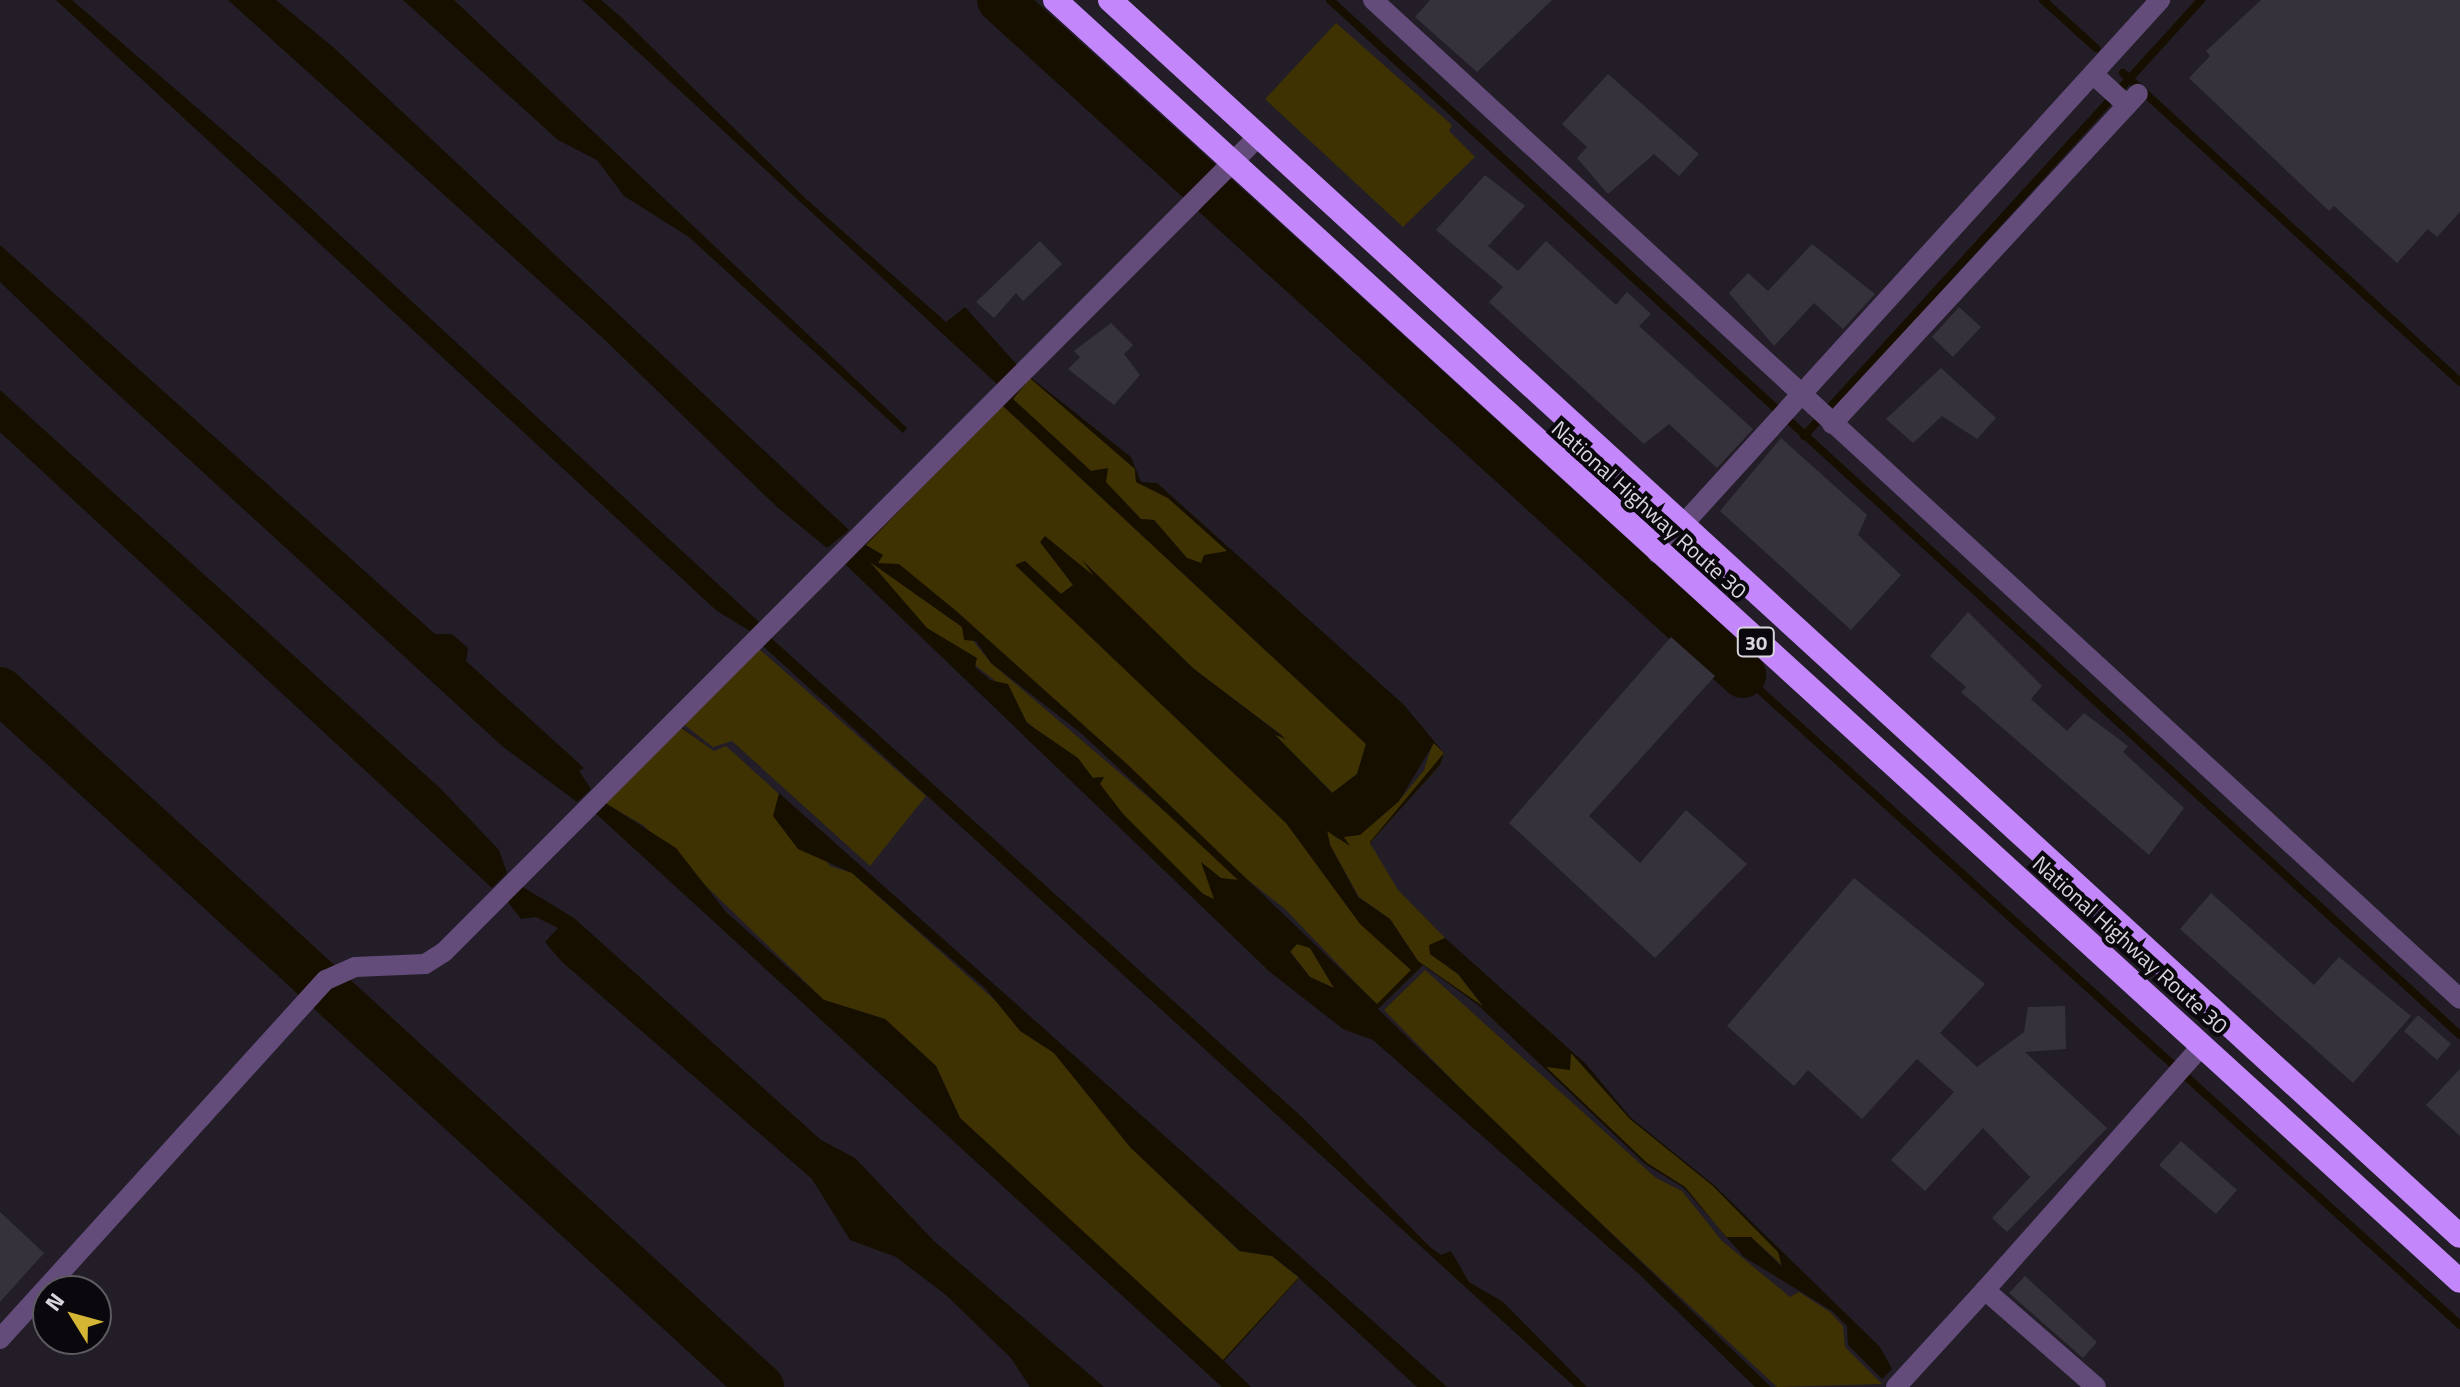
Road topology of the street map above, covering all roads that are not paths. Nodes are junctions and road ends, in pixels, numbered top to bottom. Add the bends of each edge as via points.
1 (1055, 0) edge
2 (1110, 0) edge
3 (1373, 0) edge
4 (2160, 0) edge
5 (2117, 92) junction
6 (1259, 136) junction
7 (1225, 170) junction
8 (1800, 402) junction
9 (1829, 421) junction
10 (1686, 526) junction
11 (1657, 553) junction
12 (2460, 999) edge
13 (2197, 1052) junction
14 (2460, 1236) edge
15 (2460, 1281) edge
16 (1985, 1290) junction
17 (0, 1339) edge
18 (1896, 1387) edge
19 (2096, 1387) edge

1 - 7 highway, National Highway Route 30 / 30
2 - 6 highway, National Highway Route 30 / 30
3 - 8 street
4 - 5 street
5 - 8 street
5 - 9 street
6 - 7 street
6 - 10 highway, National Highway Route 30 / 30
7 - 11 highway, National Highway Route 30 / 30
7 - 17 street via 444,952 425,964 355,967 320,986
8 - 9 street
8 - 10 street
9 - 12 street
10 - 11 street
10 - 14 highway, National Highway Route 30 / 30
11 - 13 highway, National Highway Route 30 / 30
13 - 15 highway, National Highway Route 30 / 30
13 - 16 street
16 - 18 street
16 - 19 street

